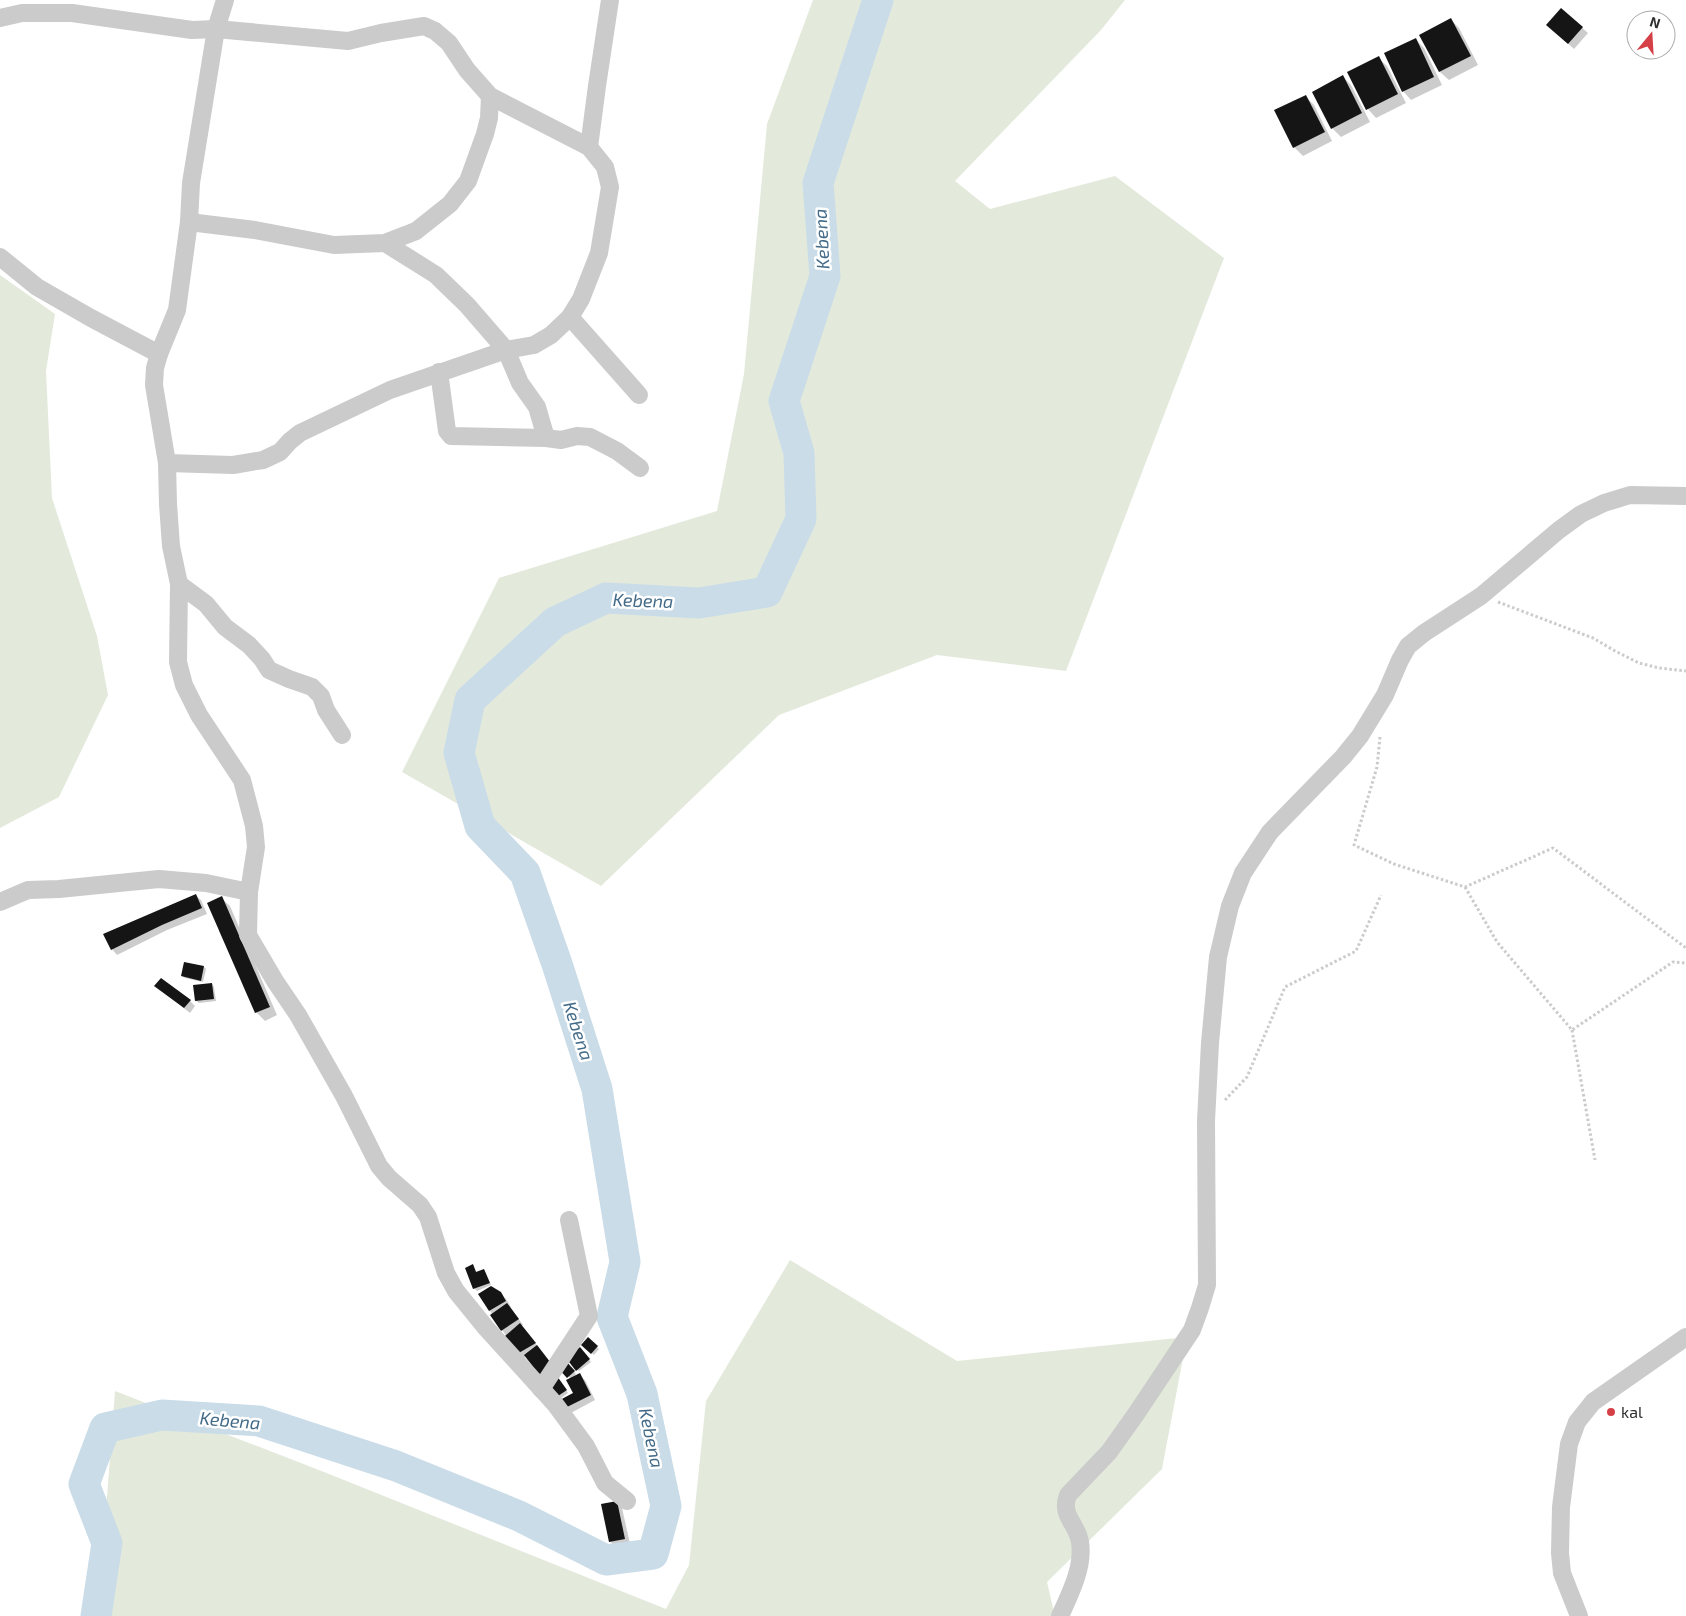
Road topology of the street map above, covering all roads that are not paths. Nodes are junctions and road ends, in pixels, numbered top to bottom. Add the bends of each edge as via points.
1 (225, 0) edge
2 (610, 0) edge
3 (0, 18) edge
4 (216, 29) junction
5 (490, 96) junction
6 (589, 148) junction
7 (189, 222) junction
8 (385, 244) junction
9 (0, 257) edge
10 (570, 317) junction
11 (506, 350) junction
12 (159, 354) junction
13 (439, 372) junction
14 (639, 395) dead end
15 (546, 438) junction
16 (167, 463) junction
17 (640, 468) dead end
18 (1686, 496) edge
19 (179, 584) junction
20 (342, 735) dead end
21 (249, 892) junction
22 (0, 902) edge
23 (568, 1220) dead end
24 (1686, 1337) edge
25 (541, 1389) junction
26 (627, 1501) dead end
27 (1060, 1616) edge
28 (1579, 1616) edge

1 - 4 street
2 - 6 street
3 - 4 street via 22,13 72,13 192,30
4 - 5 street via 348,41 424,26 449,43
4 - 7 street via 191,183
5 - 6 street
5 - 8 street via 489,118 468,181 450,204 416,231
6 - 10 street via 605,167 610,187 599,253 585,291
7 - 8 street via 334,245
7 - 12 street via 177,310
8 - 11 street via 436,276 467,305
9 - 12 street via 37,287
10 - 11 street via 551,335 534,345
10 - 14 street
11 - 13 street
11 - 15 street via 520,383 537,407
12 - 16 street via 154,385
13 - 15 street via 447,431 451,436
13 - 16 street via 390,390 300,433 280,452 263,460 233,465
15 - 17 street via 590,437
16 - 19 street via 171,546
18 - 27 street via 1630,495 1581,514 1481,596 1408,646 1385,695 1360,736 1344,757 1270,832 1243,873 1230,906 1218,957 1210,1043 1206,1121 1207,1285 1192,1330 1109,1452 1068,1495 1064,1504 1080,1542 1079,1562
19 - 20 street via 206,604 225,627 249,645 269,670 312,687 321,696
19 - 21 street via 178,662 184,685 199,715 242,780 254,826 256,847
21 - 22 street via 206,883 159,879 59,890 28,890
21 - 25 street via 248,935 344,1096 379,1166 420,1204 456,1291
23 - 25 street via 588,1316
24 - 28 street via 1593,1402 1577,1422 1569,1444 1561,1507 1560,1553 1562,1573
25 - 26 street via 586,1446 605,1483

